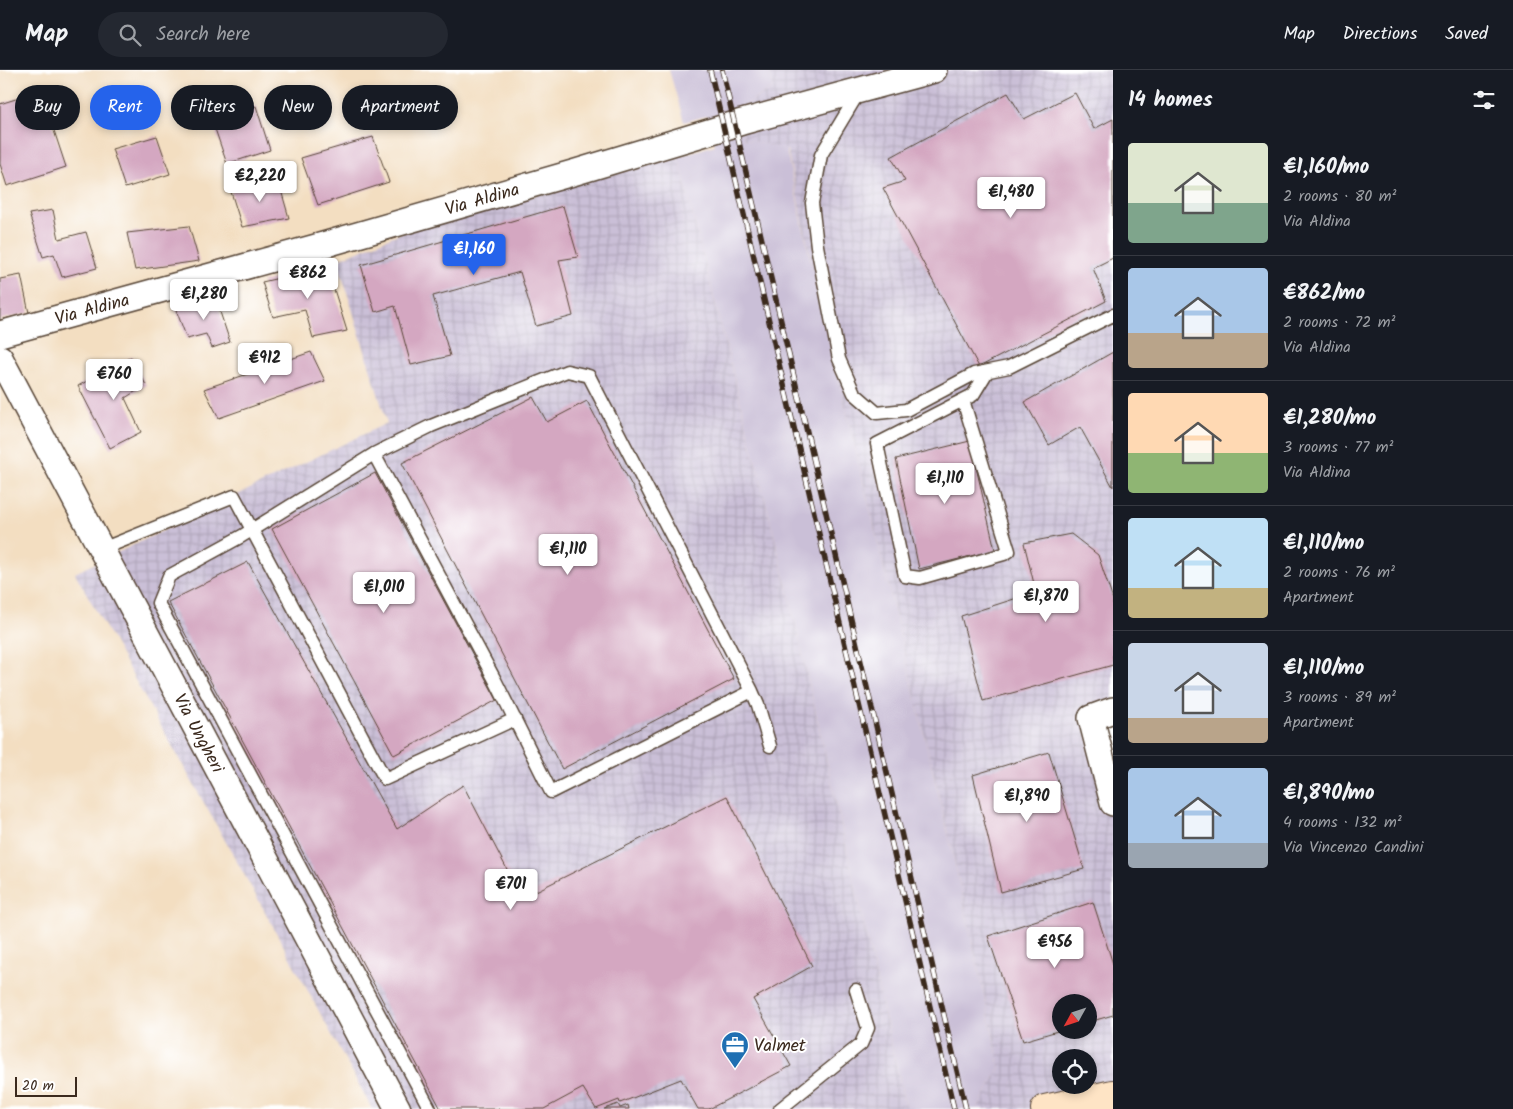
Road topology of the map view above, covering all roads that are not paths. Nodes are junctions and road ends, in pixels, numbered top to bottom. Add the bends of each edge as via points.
1 (934, 70) edge
2 (860, 90) junction
3 (1113, 315) edge
4 (0, 334) edge
5 (0, 358) edge
6 (987, 372) junction
7 (963, 400) junction
8 (374, 454) junction
9 (252, 530) junction
10 (102, 549) junction
11 (752, 691) junction
12 (1113, 710) edge
13 (514, 719) junction
14 (770, 746) dead end
15 (1113, 803) edge
16 (856, 990) dead end
17 (1113, 1094) edge
18 (1113, 1099) edge
19 (398, 1109) edge
20 (430, 1109) edge
21 (780, 1109) edge
22 (1045, 1109) edge
23 (1094, 1109) edge

1 - 2 street, Via Aldina
2 - 4 street, Via Aldina via 692,136 307,250
2 - 6 lane via 821,155 812,203 839,359 854,393 877,413 906,410 974,374
3 - 6 lane via 1009,367
5 - 10 street, Via Ungheri
6 - 7 lane via 973,395
7 - 7 lane via 877,444 905,576 920,578 1009,551
8 - 9 lane
8 - 11 lane via 431,426 567,371 588,376
8 - 13 lane
9 - 10 lane via 234,496
9 - 13 lane via 385,779
9 - 20 lane via 169,576 158,603
10 - 19 street, Via Ungheri
11 - 13 lane via 551,792
11 - 14 lane
12 - 15 street via 1091,718
16 - 21 lane via 868,1028 861,1044
17 - 22 street
18 - 23 street

